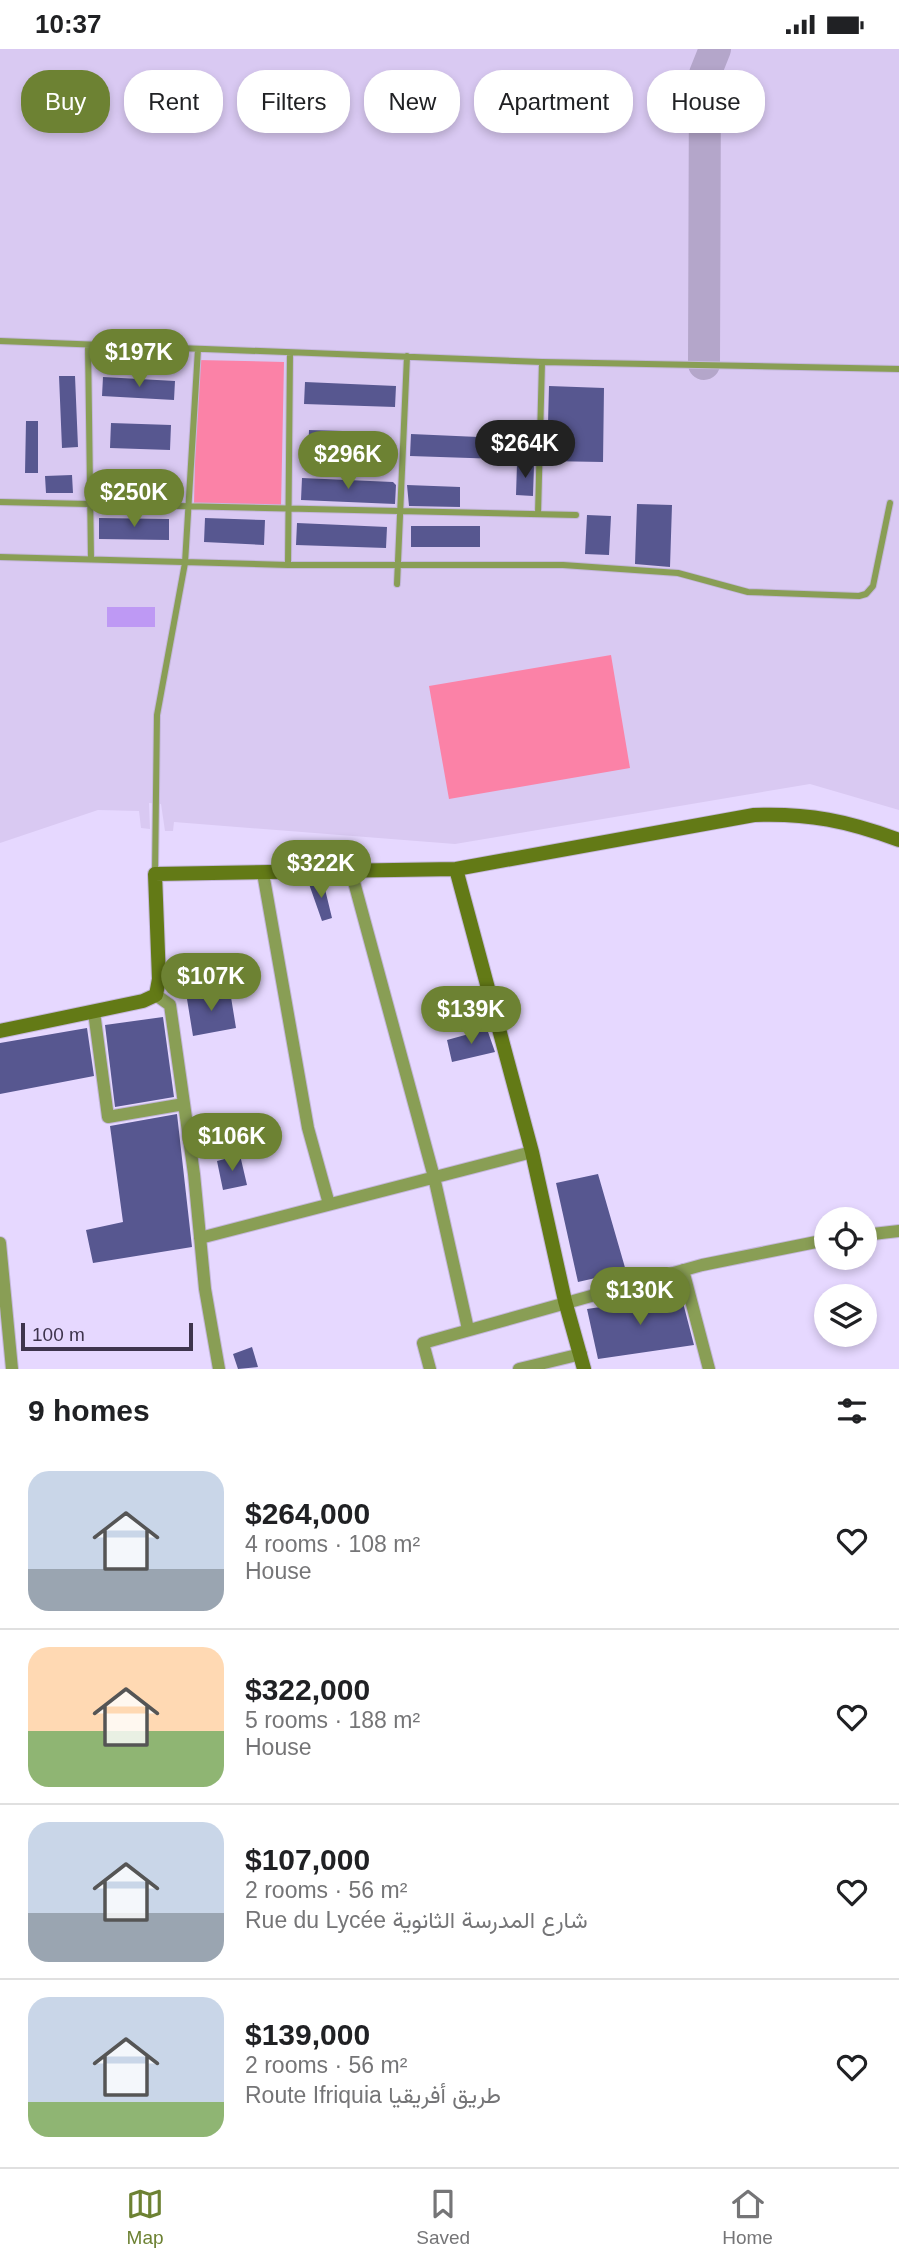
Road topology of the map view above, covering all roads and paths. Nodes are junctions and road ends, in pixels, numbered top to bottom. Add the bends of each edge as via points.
1 (0, 341) edge
2 (88, 345) junction
3 (198, 349) junction
4 (290, 353) junction
5 (407, 356) junction
6 (542, 362) junction
7 (899, 369) edge
8 (0, 502) edge
9 (90, 503) junction
10 (890, 503) dead end
11 (190, 505) junction
12 (289, 508) junction
13 (400, 511) junction
14 (538, 514) junction
15 (576, 515) dead end
16 (0, 557) edge
17 (91, 559) junction
18 (185, 563) junction
19 (398, 563) junction
20 (288, 565) junction
21 (397, 584) dead end
22 (899, 840) edge
23 (456, 869) junction
24 (351, 871) junction
25 (263, 873) junction
26 (155, 874) junction
27 (156, 995) junction
28 (94, 1012) junction
29 (0, 1031) edge
30 (184, 1104) junction
31 (532, 1152) junction
32 (434, 1177) junction
33 (330, 1204) junction
34 (899, 1231) edge
35 (877, 1234) edge
36 (200, 1238) junction
37 (814, 1242) edge
38 (0, 1243) edge
39 (682, 1270) junction
40 (2, 1293) edge
41 (565, 1301) junction
42 (468, 1329) junction
43 (4, 1340) edge
44 (582, 1362) edge
45 (12, 1369) edge
46 (219, 1369) edge
47 (430, 1369) edge
48 (519, 1369) edge
49 (709, 1369) edge

1 - 2 lane
2 - 3 lane
2 - 9 lane
3 - 4 lane
3 - 11 lane
4 - 5 lane
4 - 12 lane
5 - 6 lane
5 - 13 lane
6 - 7 lane
6 - 14 lane
8 - 9 lane
9 - 11 lane
9 - 17 lane
10 - 19 lane via 873,586 859,596 748,592 678,573 563,565
11 - 12 lane
11 - 18 lane
12 - 13 lane
12 - 20 lane
13 - 14 lane
13 - 19 lane
14 - 15 lane
16 - 17 lane
17 - 18 lane
18 - 20 lane
18 - 26 lane via 157,715
19 - 20 lane
19 - 21 lane
22 - 23 street via 830,817 754,815
23 - 24 street
23 - 31 street
24 - 25 street
24 - 32 street
25 - 26 street
25 - 33 street via 308,1128
26 - 27 street
27 - 28 street
27 - 30 street via 170,1005
28 - 29 street
28 - 30 street via 108,1117
30 - 36 street
31 - 32 street
31 - 41 street
32 - 33 street
32 - 42 street
33 - 36 street
34 - 35 street
36 - 46 street
37 - 39 street
38 - 40 street
39 - 41 street
39 - 49 street
40 - 43 street
41 - 42 street
41 - 44 street
42 - 47 street via 423,1343
43 - 45 street
44 - 48 street

